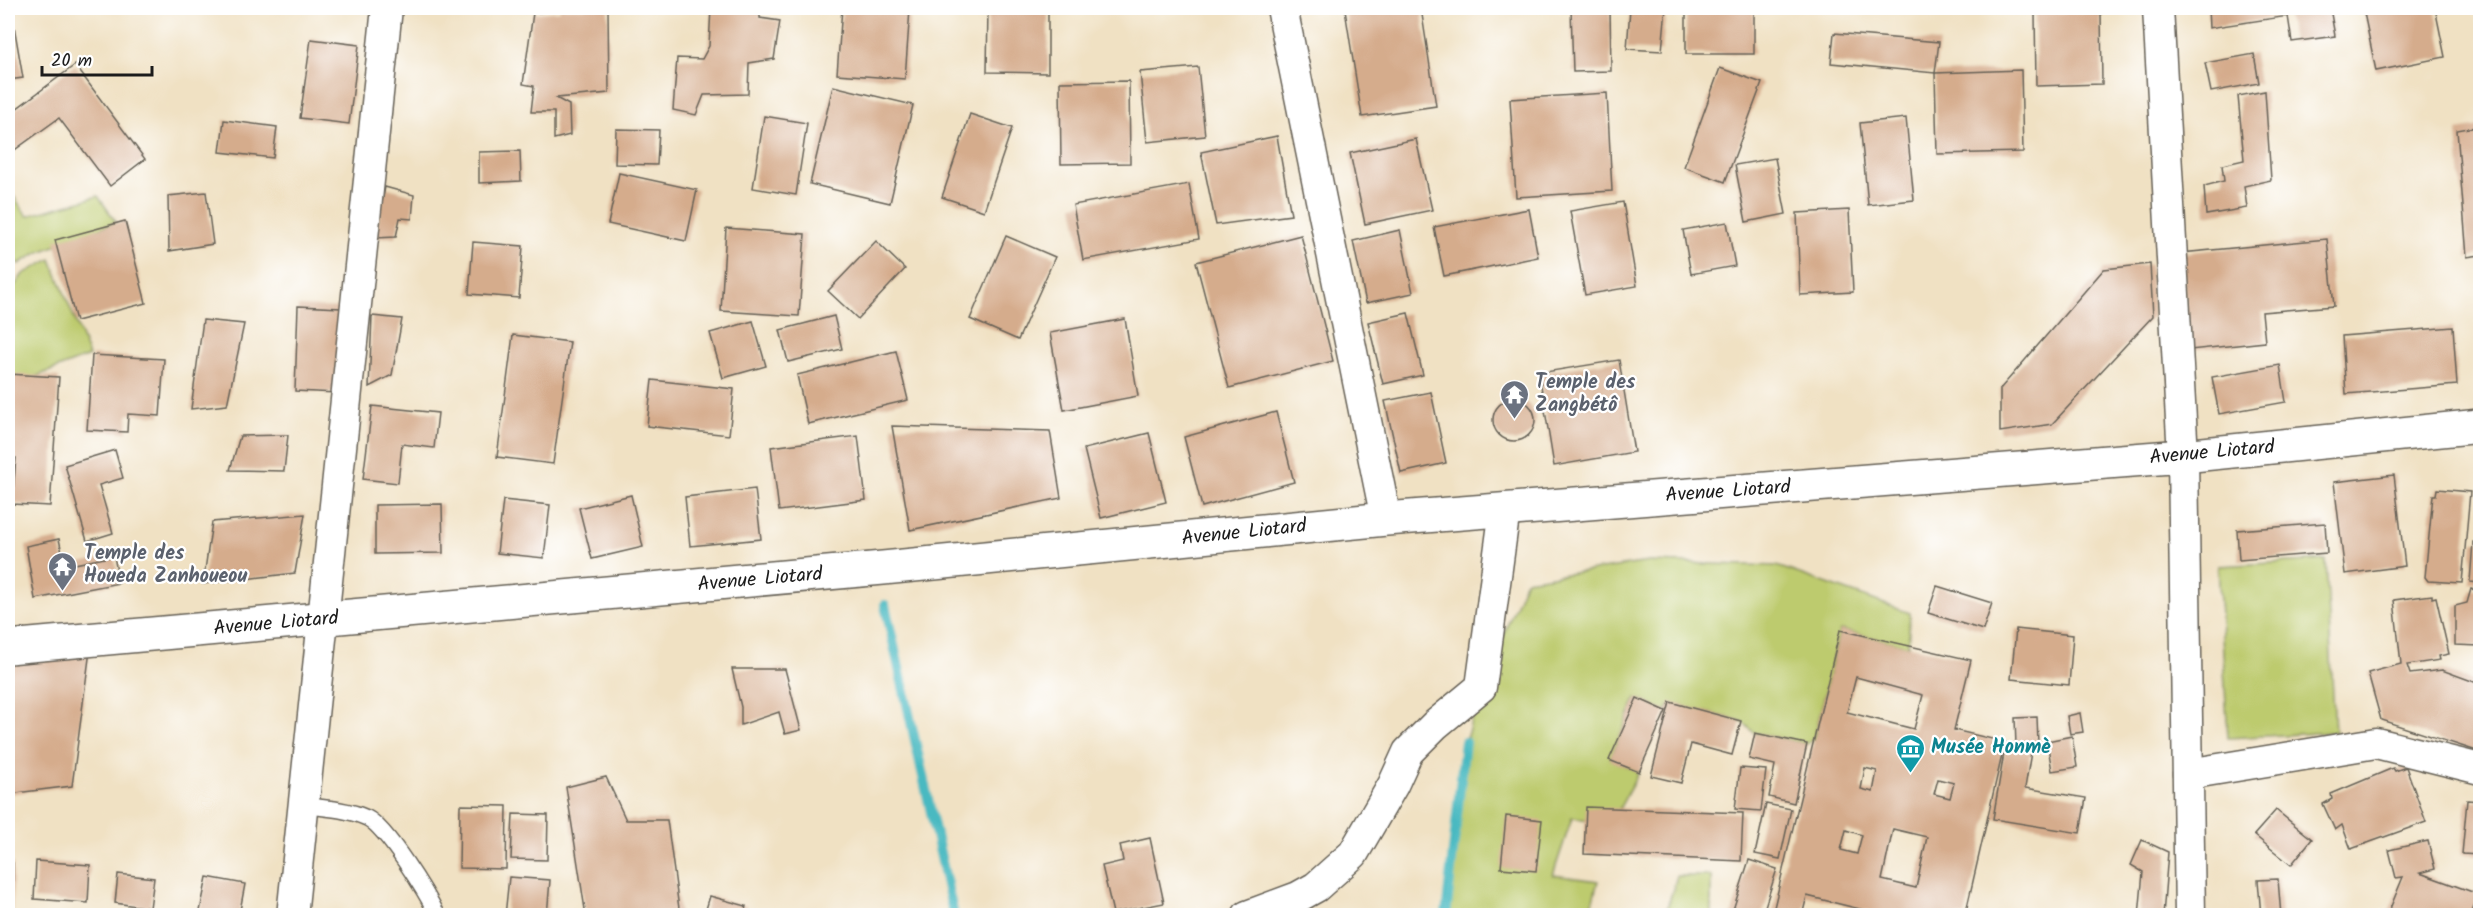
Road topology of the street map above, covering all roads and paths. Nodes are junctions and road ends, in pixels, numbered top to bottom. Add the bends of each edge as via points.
1 (387, 8) edge
2 (1282, 8) edge
3 (2158, 8) edge
4 (2481, 426) edge
5 (2183, 456) junction
6 (1505, 509) junction
7 (1386, 519) junction
8 (323, 620) junction
9 (8, 647) edge
10 (2481, 769) edge
11 (2188, 774) junction
12 (304, 806) junction
13 (292, 915) edge
14 (438, 915) edge
15 (1247, 915) edge
16 (2190, 915) edge

1 - 8 street
2 - 7 street
3 - 5 street
4 - 5 street, Avenue Liotard
5 - 6 street, Avenue Liotard
5 - 11 street
6 - 7 street, Avenue Liotard
6 - 15 street via 1482,687 1408,752 1353,854 1316,887
7 - 8 street, Avenue Liotard
8 - 9 street, Avenue Liotard
8 - 12 street
10 - 11 street via 2376,743
11 - 16 street
12 - 13 street
12 - 14 lane via 341,809 370,819 419,880

